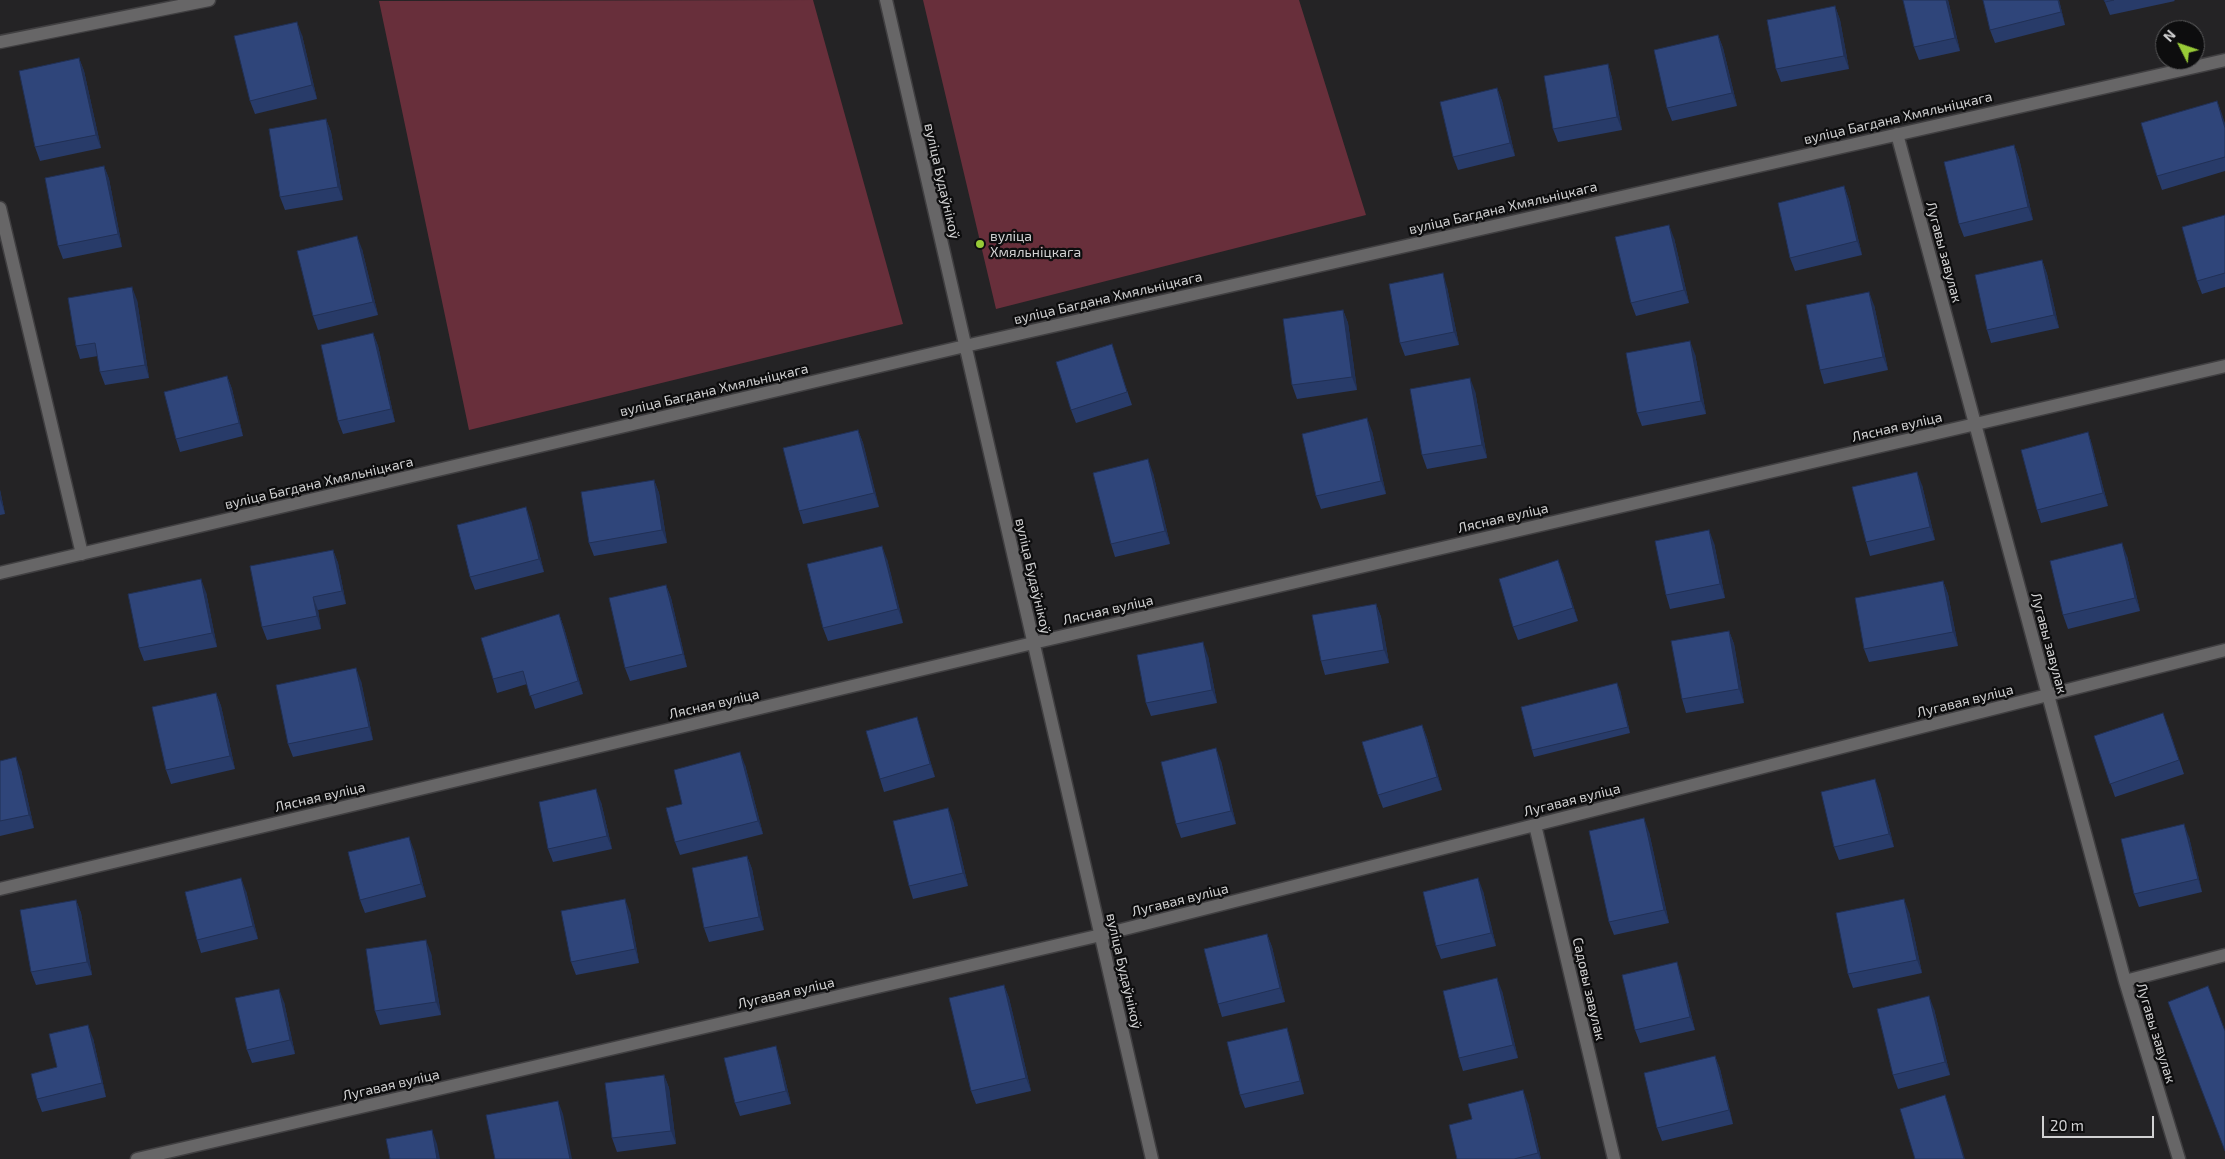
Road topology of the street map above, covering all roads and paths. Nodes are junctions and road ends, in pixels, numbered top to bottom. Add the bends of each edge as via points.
1 (209, 0) edge
2 (886, 0) edge
3 (0, 42) edge
4 (2225, 60) edge
5 (1897, 134) junction
6 (0, 208) edge
7 (965, 346) junction
8 (2225, 366) edge
9 (1975, 424) junction
10 (82, 554) junction
11 (0, 573) edge
12 (1034, 643) junction
13 (2225, 650) edge
14 (2048, 695) junction
15 (1535, 825) junction
16 (0, 889) edge
17 (1101, 935) junction
18 (2225, 955) edge
19 (2125, 981) junction
20 (137, 1159) edge
21 (1152, 1159) edge
22 (1614, 1159) edge
23 (2179, 1159) edge

1 - 3 street
2 - 7 street, вуліца Будаўнікоў
4 - 5 street, вуліца Багдана Хмяльніцкага
5 - 7 street, вуліца Багдана Хмяльніцкага
5 - 9 street, Лугавы завулак
6 - 10 street
7 - 10 street, вуліца Багдана Хмяльніцкага
7 - 12 street, вуліца Будаўнікоў
8 - 9 street, Лясная вуліца
9 - 12 street, Лясная вуліца
9 - 14 street, Лугавы завулак
10 - 11 street, вуліца Багдана Хмяльніцкага
12 - 16 street, Лясная вуліца
12 - 17 street, вуліца Будаўнікоў
13 - 14 street, Лугавая вуліца
14 - 15 street, Лугавая вуліца
14 - 19 street, Лугавы завулак
15 - 17 street, Лугавая вуліца
15 - 22 street, Садовы завулак
17 - 20 street, Лугавая вуліца
17 - 21 street, вуліца Будаўнікоў
18 - 19 street
19 - 23 street, Лугавы завулак

